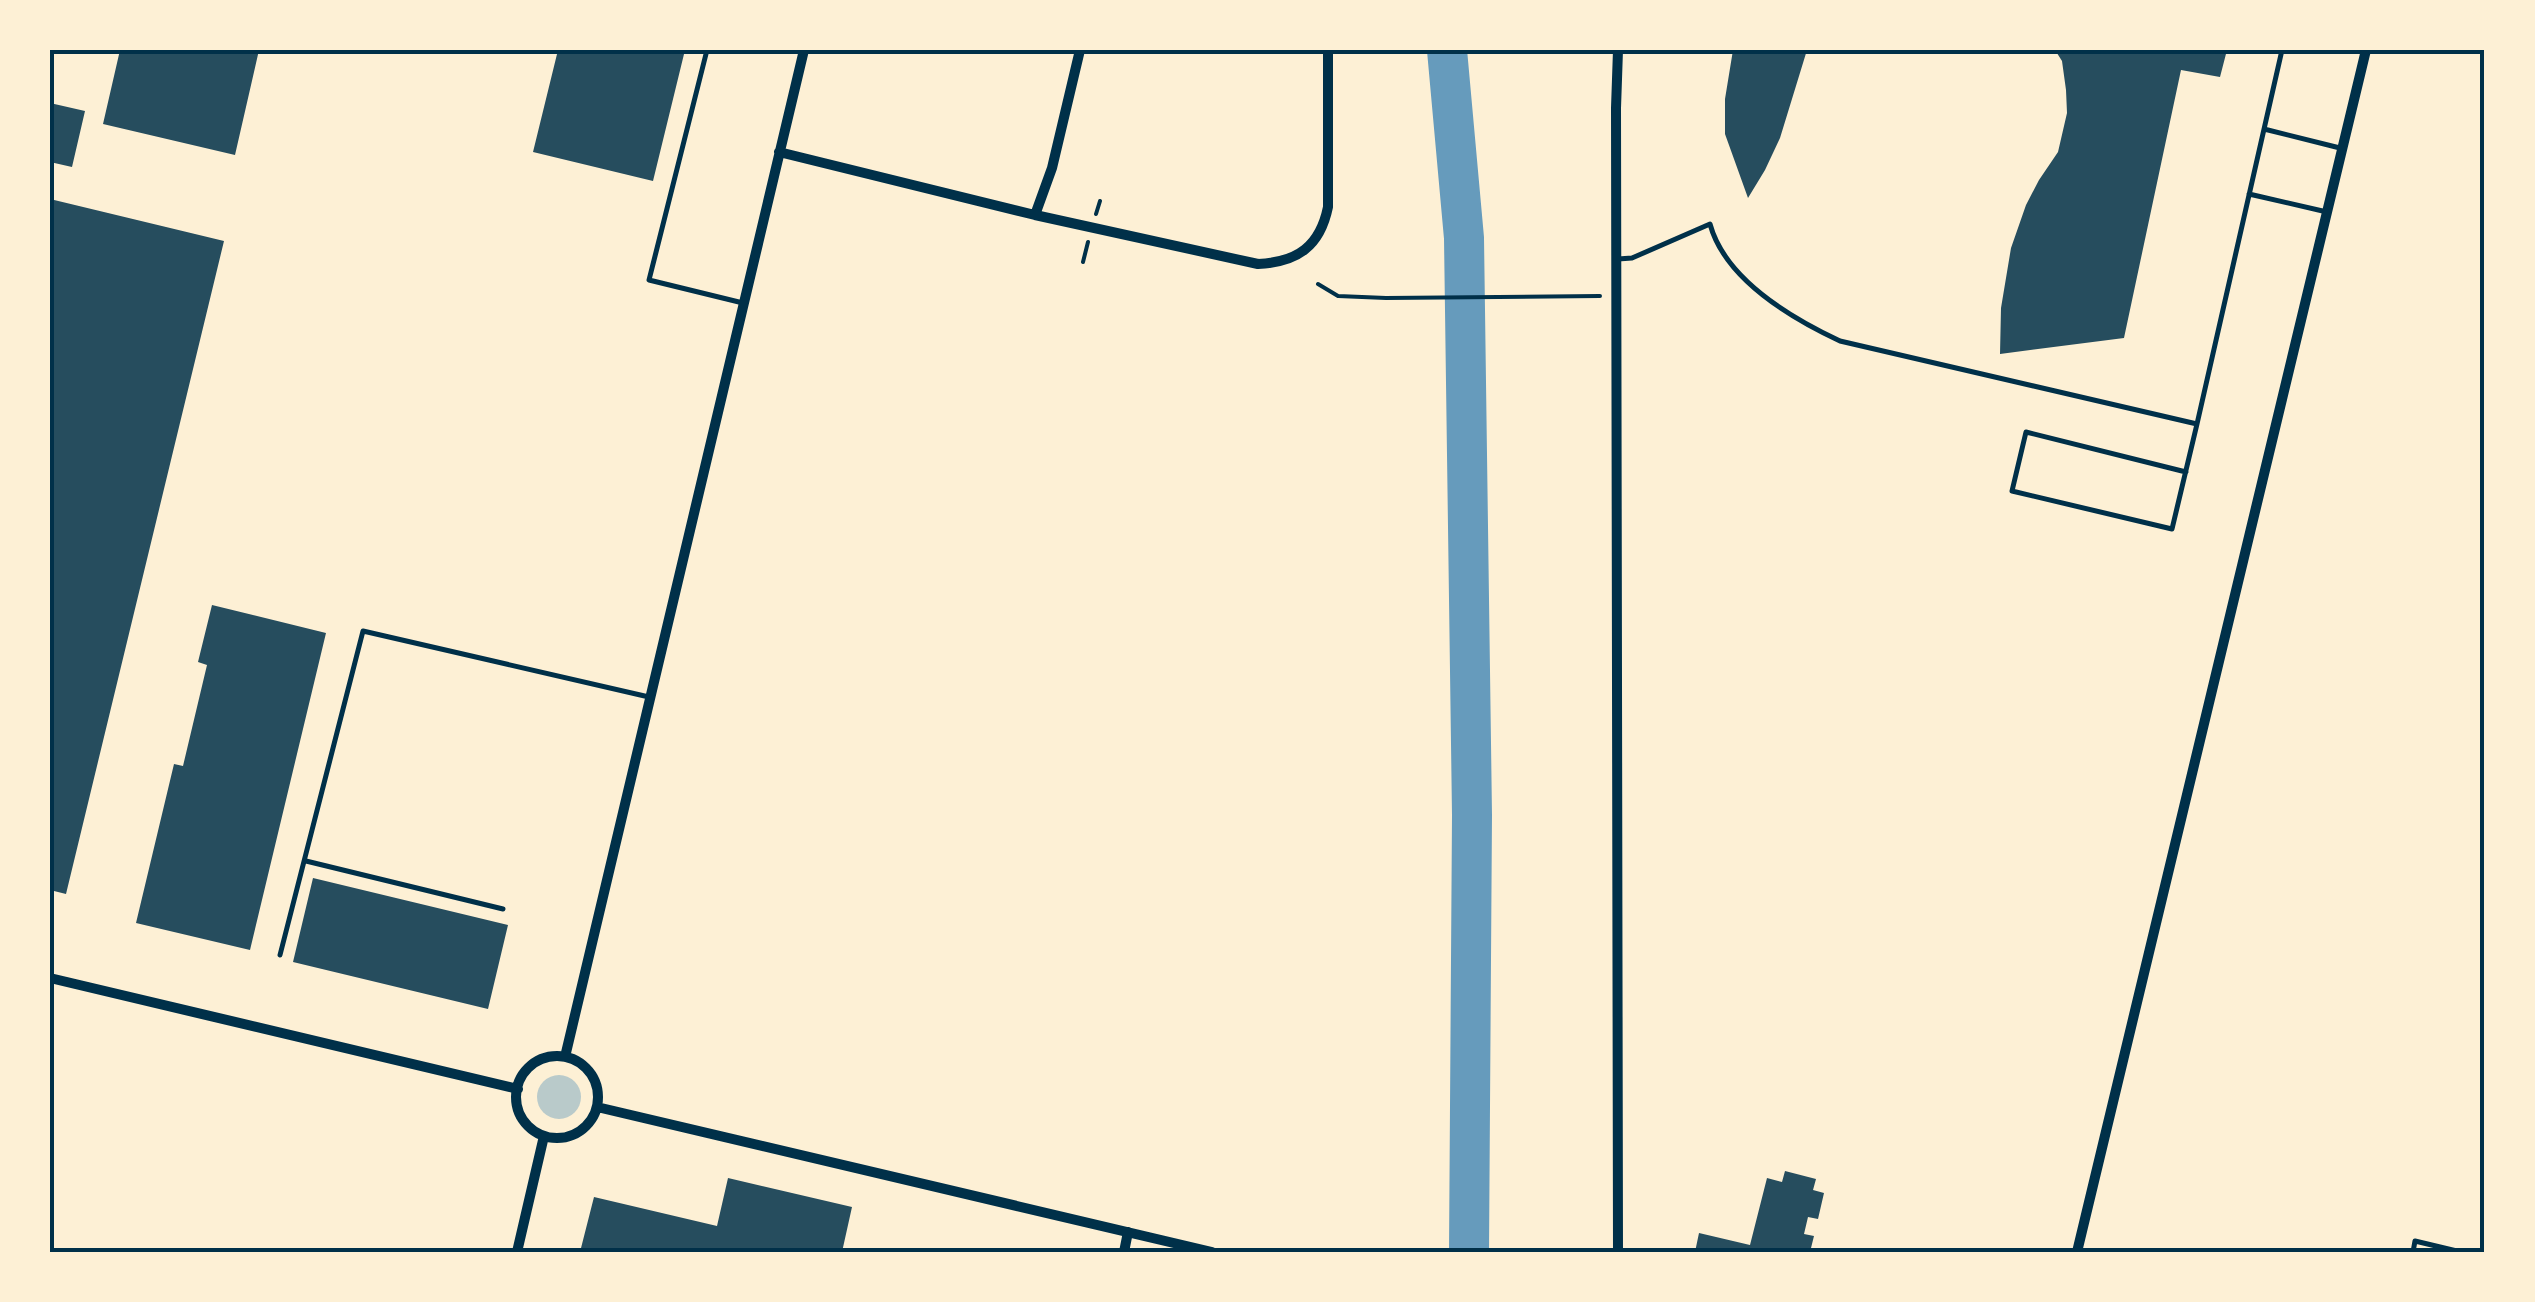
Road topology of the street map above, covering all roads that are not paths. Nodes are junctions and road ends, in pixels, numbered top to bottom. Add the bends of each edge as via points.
1 (708, 50) edge
2 (804, 50) edge
3 (1080, 50) edge
4 (1328, 50) edge
5 (1618, 50) edge
6 (2282, 50) edge
7 (2366, 50) edge
8 (2264, 129) junction
9 (2342, 148) junction
10 (779, 152) junction
11 (2249, 194) junction
12 (2327, 212) junction
13 (1035, 215) junction
14 (1616, 259) junction
15 (743, 303) junction
16 (2197, 424) junction
17 (2186, 472) junction
18 (649, 697) junction
19 (306, 860) junction
20 (503, 908) dead end
21 (280, 956) dead end
22 (50, 978) edge
23 (565, 1057) junction
24 (518, 1089) junction
25 (597, 1107) junction
26 (544, 1136) junction
27 (1128, 1232) junction
28 (517, 1252) edge
29 (1124, 1252) edge
30 (1212, 1252) edge
31 (1618, 1252) edge
32 (2077, 1252) edge
33 (2412, 1252) edge
34 (2461, 1252) edge

1 - 15 lane via 650,280
2 - 10 street
3 - 13 street
4 - 13 street via 1328,206 1324,227 1297,255 1258,264
5 - 14 street
6 - 8 lane
7 - 9 street
8 - 9 lane
8 - 11 lane
9 - 12 street
10 - 13 street
10 - 15 street
11 - 12 lane
11 - 16 lane
12 - 32 street
14 - 16 lane via 1710,224 1716,244 1758,292 1840,341
14 - 31 street
15 - 18 street
16 - 17 lane
17 - 17 lane via 2026,432 2012,491 2172,529
18 - 19 lane via 363,631
18 - 23 street
19 - 20 lane
19 - 21 lane
22 - 24 street
23 - 24 street via 535,1064
23 - 25 street via 592,1075
24 - 26 street via 522,1118
25 - 26 street via 577,1134
25 - 27 street
26 - 28 street
27 - 29 street
27 - 30 street
33 - 34 lane via 2415,1241

